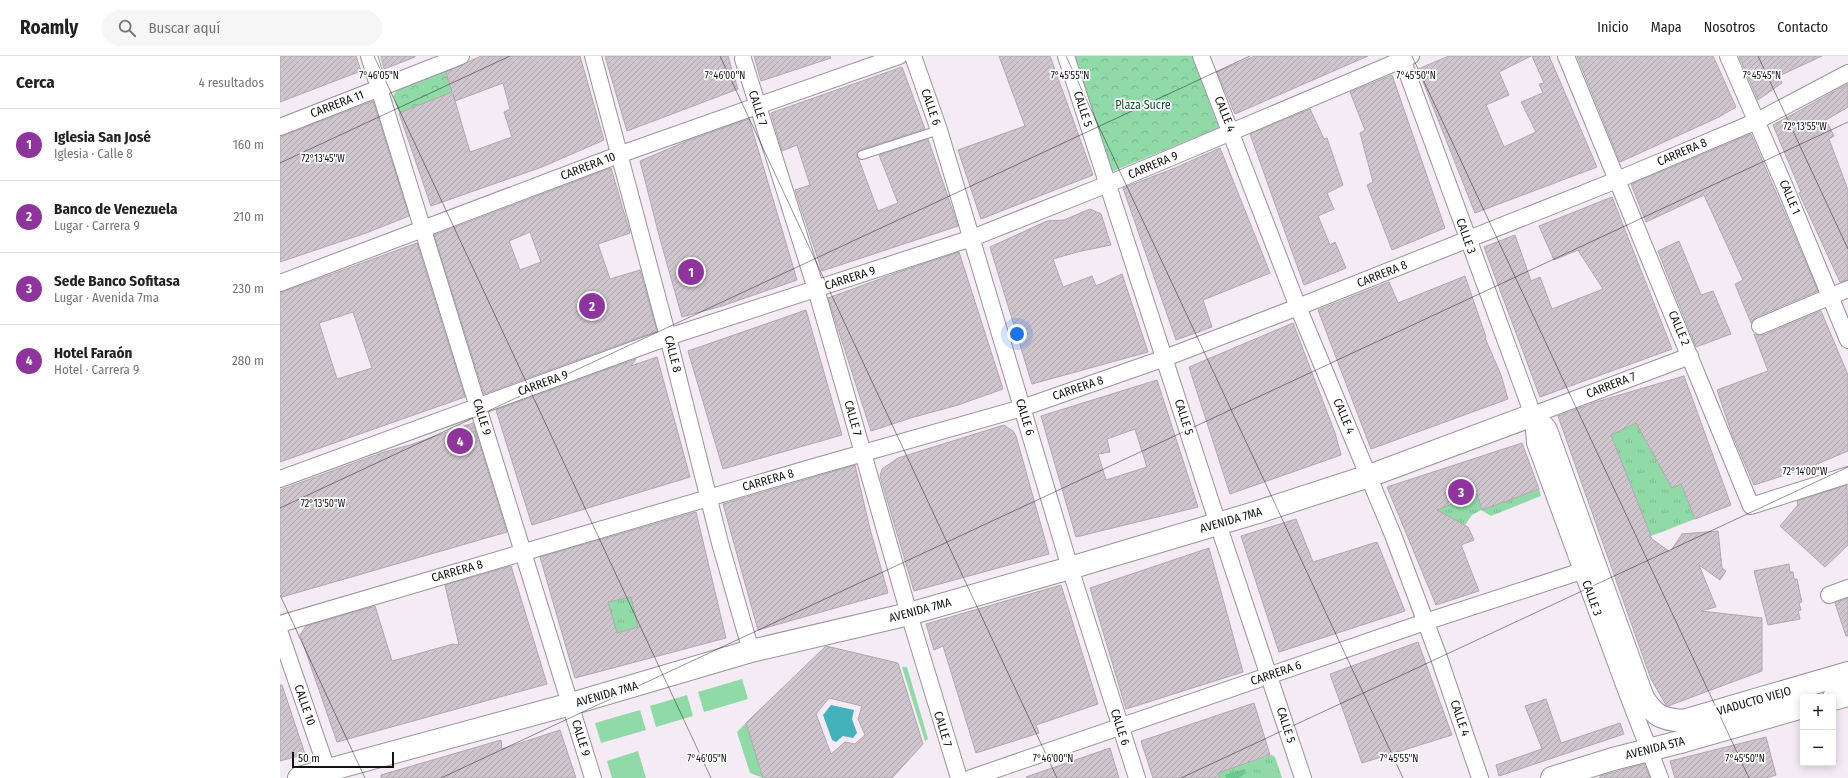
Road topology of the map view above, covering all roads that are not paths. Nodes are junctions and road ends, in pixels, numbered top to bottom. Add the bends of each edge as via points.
1 (369, 56) edge
2 (461, 56) edge
3 (593, 56) edge
4 (899, 56) edge
5 (913, 56) edge
6 (1066, 56) edge
7 (1201, 56) edge
8 (1566, 56) edge
9 (1728, 56) edge
10 (1405, 57) edge
11 (743, 59) dead end
12 (1848, 73) edge
13 (379, 88) junction
14 (758, 106) junction
15 (1757, 121) junction
16 (280, 127) edge
17 (939, 130) junction
18 (1232, 132) junction
19 (621, 154) junction
20 (862, 155) dead end
21 (1617, 180) junction
22 (1108, 184) junction
23 (422, 230) junction
24 (972, 238) junction
25 (1467, 240) junction
26 (280, 283) edge
27 (816, 289) junction
28 (1848, 289) edge
29 (1832, 298) junction
30 (1298, 307) junction
31 (1760, 326) dead end
32 (668, 337) junction
33 (1848, 340) edge
34 (1690, 356) junction
35 (1165, 358) junction
36 (479, 406) junction
37 (1022, 408) junction
38 (1532, 415) junction
39 (863, 453) junction
40 (1848, 475) edge
41 (1369, 476) junction
42 (280, 479) edge
43 (709, 498) junction
44 (1218, 524) junction
45 (523, 552) junction
46 (1070, 568) junction
47 (1589, 569) junction
48 (1848, 588) edge
49 (1829, 595) dead end
50 (908, 614) junction
51 (1425, 622) junction
52 (280, 624) edge
53 (280, 632) edge
54 (751, 651) junction
55 (1848, 673) edge
56 (1270, 676) junction
57 (1848, 695) edge
58 (1836, 698) edge
59 (571, 704) junction
60 (1800, 707) edge
61 (1755, 710) junction
62 (1683, 721) joint
63 (1120, 726) junction
64 (1649, 749) junction
65 (329, 774) edge
66 (299, 778) edge
67 (593, 778) edge
68 (959, 778) edge
69 (971, 778) edge
70 (1137, 778) edge
71 (1303, 778) edge
72 (1480, 778) edge
73 (1552, 778) edge
74 (1660, 778) edge

1 - 13 street, CALLE 9
2 - 13 street, CARRERA 11
3 - 19 street, CALLE 8
4 - 14 street, CARRERA 10
5 - 17 street, CALLE 6
6 - 22 street, CALLE 5
7 - 18 street, CALLE 4
8 - 21 street, CALLE 2
9 - 15 street, CALLE 1
10 - 18 street, CARRERA 9
10 - 25 street, CALLE 3
11 - 14 street, CALLE 7
12 - 15 street, CARRERA 8
13 - 16 street, CARRERA 11
13 - 23 street, CALLE 9
14 - 19 street, CARRERA 10
14 - 27 street, CALLE 7
15 - 21 street, CARRERA 8
15 - 29 street, CALLE 1
17 - 20 lane
17 - 24 street, CALLE 6
18 - 22 street, CARRERA 9
18 - 30 street, CALLE 4
19 - 23 street, CARRERA 10
19 - 32 street, CALLE 8
21 - 25 street, CARRERA 8
21 - 34 street, CALLE 2
22 - 24 street, CARRERA 9
22 - 35 street, CALLE 5
23 - 26 street, CARRERA 10
23 - 36 street, CALLE 9
24 - 27 street, CARRERA 9
24 - 37 street, CALLE 6
25 - 30 street, CARRERA 8
25 - 38 street, CALLE 3
27 - 32 street, CARRERA 9
27 - 39 street, CALLE 7
28 - 29 street
29 - 31 street
29 - 33 street, CALLE 1
30 - 35 street, CARRERA 8
30 - 41 street, CALLE 4
32 - 36 street, CARRERA 9
32 - 43 street, CALLE 8
34 - 38 street, CARRERA 7
34 - 40 street, CALLE 2 via 1751,506
35 - 37 street, CARRERA 8
35 - 44 street, CALLE 5
36 - 42 street, CARRERA 9
36 - 45 street, CALLE 9
37 - 39 street, CARRERA 8
37 - 46 street, CALLE 6
38 - 41 street, AVENIDA 7MA
38 - 47 street, CALLE 3 via 1546,430
39 - 43 street, CARRERA 8
39 - 50 street, CALLE 7
41 - 44 street, AVENIDA 7MA
41 - 51 street, CALLE 4 via 1396,533
43 - 45 street, CARRERA 8
43 - 54 street, CALLE 8
44 - 46 street, AVENIDA 7MA
44 - 56 street, CALLE 5
45 - 52 street, CARRERA 8
45 - 59 street, CALLE 9
46 - 50 street, AVENIDA 7MA
46 - 63 street, CALLE 6
47 - 51 street, CARRERA 6
47 - 62 street, CALLE 3 via 1643,698 1658,716
47 - 64 street, CALLE 3
48 - 49 street
50 - 54 street, AVENIDA 7MA
50 - 68 street, CALLE 7
51 - 56 street, CARRERA 6
51 - 72 street, CALLE 4
53 - 65 street, CALLE 10
54 - 59 street, AVENIDA 7MA
55 - 61 street, VIADUCTO VIEJO
56 - 63 street, CARRERA 6
56 - 71 street, CALLE 5
57 - 58 street
59 - 65 street, AVENIDA 7MA via 479,728
59 - 67 street, CALLE 9
60 - 61 street, VIADUCTO VIEJO
61 - 62 street, VIADUCTO VIEJO
61 - 64 street, AVENIDA 5TA
63 - 69 street, CARRERA 6
63 - 70 street, CALLE 6
64 - 73 street, AVENIDA 5TA
64 - 74 street, CALLE 3
65 - 66 street, AVENIDA 7MA

